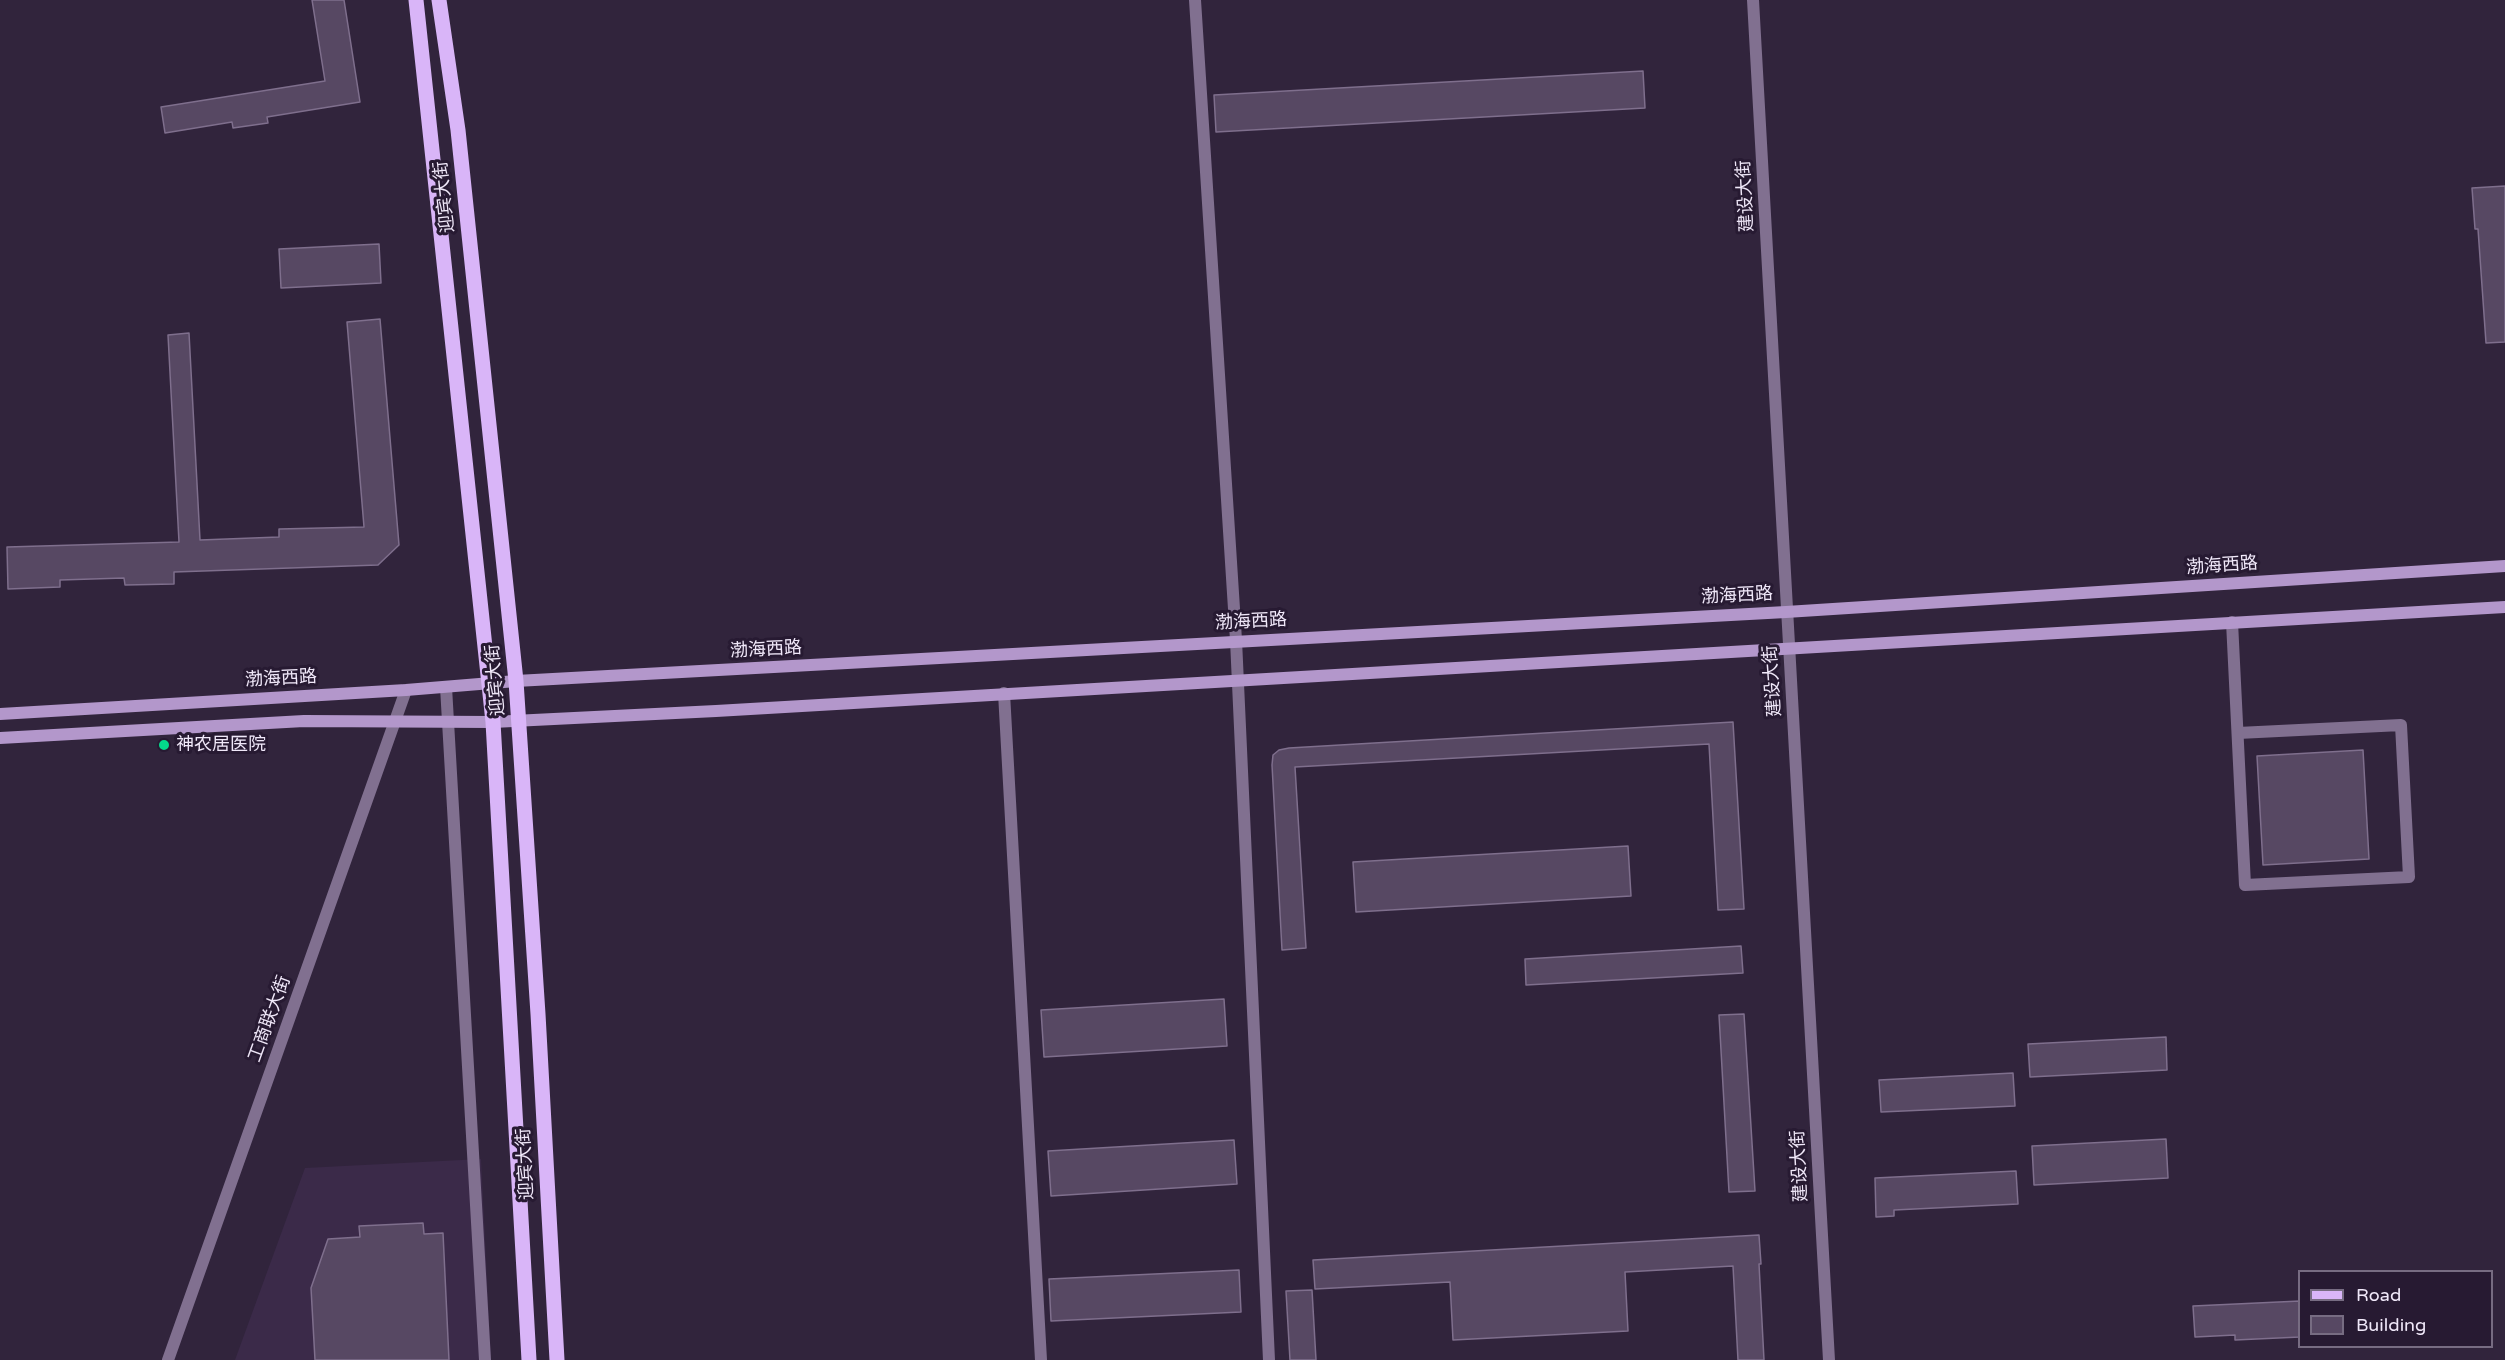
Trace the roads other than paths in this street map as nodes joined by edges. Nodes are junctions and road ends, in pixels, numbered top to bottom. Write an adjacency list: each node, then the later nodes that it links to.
1 (416, 0): 13 (main road, 迎宾大街)
2 (439, 0): 11 (main road, 迎宾大街)
3 (1195, 0): 9 (street)
4 (1753, 0): 7 (street, 建设大街)
5 (2505, 566): 7 (main road, 渤海西路)
6 (2505, 606): 8 (main road)
7 (1786, 612): 9 (main road, 渤海西路); 10 (street, 建设大街)
8 (2232, 622): 10 (main road); 22 (street)
9 (1236, 640): 11 (main road, 渤海西路); 12 (street)
10 (1790, 648): 12 (main road); 30 (street, 建设大街)
11 (516, 681): 13 (main road, 渤海西路); 19 (main road, 迎宾大街)
12 (1238, 681): 16 (main road); 29 (street)
13 (488, 683): 14 (main road, 渤海西路); 21 (main road, 迎宾大街)
14 (446, 687): 15 (main road, 渤海西路); 20 (street)
15 (406, 690): 17 (main road, 渤海西路); 18 (street, 工商联大街)
16 (1004, 693): 19 (main road); 28 (street)
17 (0, 714)
18 (395, 721): 20 (main road); 23 (main road); 24 (street, 工商联大街)
19 (519, 721): 21 (main road); 27 (main road, 迎宾大街)
20 (448, 722): 21 (main road); 25 (street)
21 (492, 722): 26 (main road, 迎宾大街)
22 (2238, 733): 22 (street)
23 (0, 738)
24 (168, 1360)
25 (485, 1360)
26 (529, 1360)
27 (556, 1360)
28 (1041, 1360)
29 (1269, 1360)
30 (1829, 1360)

